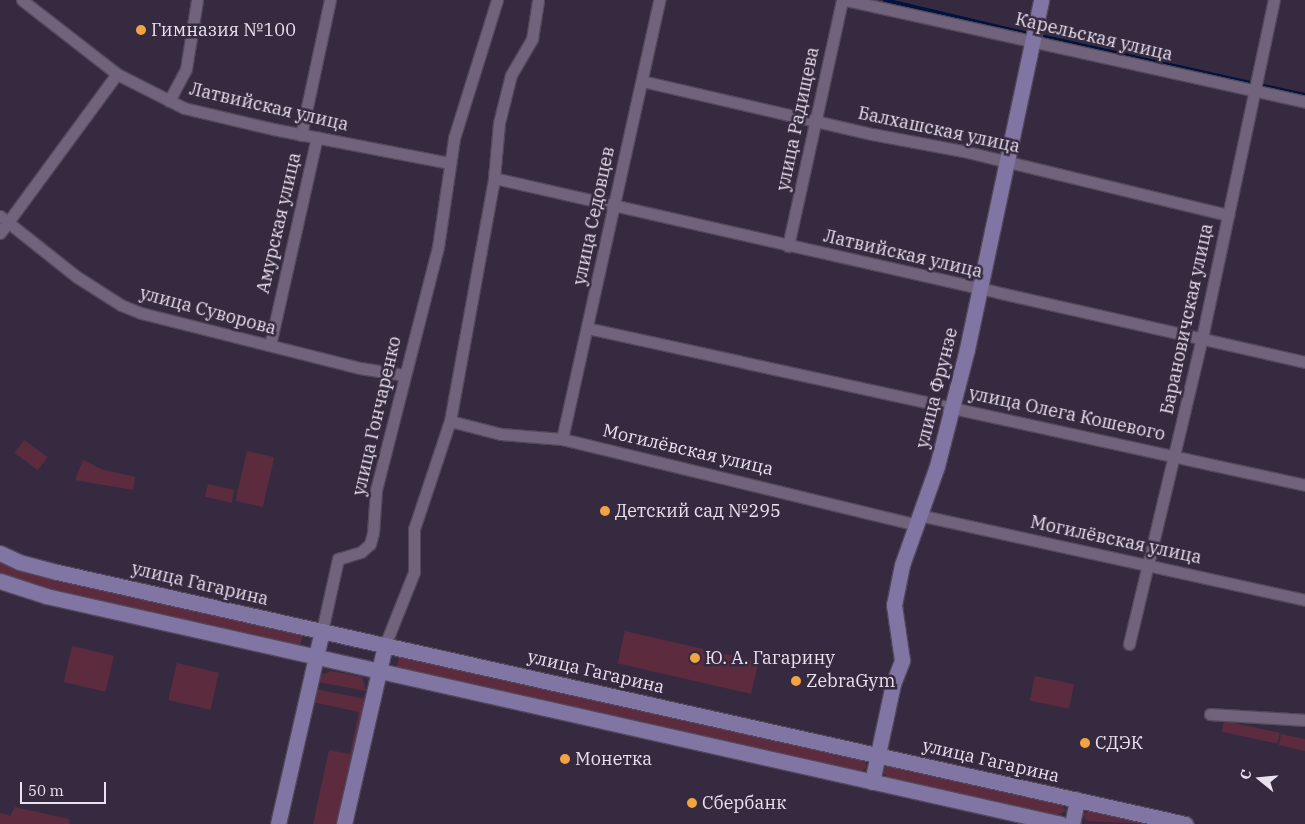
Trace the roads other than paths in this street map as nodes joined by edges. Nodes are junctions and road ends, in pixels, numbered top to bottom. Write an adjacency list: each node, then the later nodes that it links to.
1 (22, 0): 12 (street, Латвийская улица)
2 (197, 0): 15 (street)
3 (330, 0): 18 (street)
4 (497, 0): 21 (street, улица Гончаренко)
5 (538, 0): 22 (street)
6 (659, 0): 13 (street, улица Седовцев)
7 (842, 0): 17 (street, улица Радищева)
8 (846, 0): 11 (street, Карельская улица)
9 (1041, 0): 11 (main road, улица Фрунзе)
10 (1274, 0): 14 (street, Барановичская улица)
11 (1032, 40): 14 (street, Карельская улица); 20 (main road, улица Фрунзе)
12 (117, 74): 15 (street, Латвийская улица); 25 (street)
13 (642, 81): 17 (street, Балхашская улица); 23 (street, улица Седовцев)
14 (1253, 90): 16 (street, Карельская улица); 24 (street, Барановичская улица)
15 (170, 102): 18 (street, Латвийская улица)
16 (1305, 102)
17 (815, 121): 20 (street, Балхашская улица); 27 (street, улица Радищева)
18 (301, 135): 19 (street, Латвийская улица)
19 (317, 137): 21 (street, Латвийская улица); 31 (street, Амурская улица)
20 (1004, 162): 24 (street, Балхашская улица); 28 (main road, улица Фрунзе)
21 (449, 163): 33 (street, улица Гончаренко)
22 (494, 178): 23 (street, Латвийская улица); 35 (street)
23 (614, 207): 27 (street, Латвийская улица); 29 (street, улица Седовцев)
24 (1228, 214): 30 (street, Барановичская улица)
25 (4, 219): 26 (street); 31 (street, улица Суворова)
26 (0, 234)
27 (788, 246): 28 (street, Латвийская улица)
28 (980, 289): 30 (street, Латвийская улица); 34 (main road, улица Фрунзе)
29 (588, 328): 34 (street, улица Олега Кошевого); 36 (street, улица Седовцев)
30 (1202, 338): 32 (street, Латвийская улица); 37 (street, Барановичская улица)
31 (270, 346): 33 (street, улица Суворова)
32 (1305, 362)
33 (404, 375): 44 (street, улица Гончаренко)
34 (952, 408): 37 (street, улица Олега Кошевого); 39 (main road, улица Фрунзе)
35 (450, 421): 36 (street, Могилёвская улица); 45 (street)
36 (562, 439): 39 (street, Могилёвская улица)
37 (1175, 455): 38 (street, улица Олега Кошевого); 41 (street, Барановичская улица)
38 (1305, 485)
39 (918, 520): 41 (street, Могилёвская улица); 51 (main road, улица Фрунзе)
40 (0, 553): 44 (main road, улица Гагарина)
41 (1149, 565): 43 (street, Могилёвская улица); 46 (street, Барановичская улица)
42 (0, 581): 47 (main road)
43 (1305, 600)
44 (322, 631): 45 (main road, улица Гагарина); 47 (main road, улица Гончаренко)
45 (385, 644): 48 (main road); 51 (main road, улица Гагарина)
46 (1129, 644)
47 (316, 657): 48 (main road); 54 (main road, улица Гончаренко)
48 (378, 671): 52 (main road); 55 (main road)
49 (1210, 714): 50 (street)
50 (1305, 720)
51 (878, 755): 52 (main road, улица Фрунзе); 53 (main road, улица Гагарина)
52 (872, 782): 56 (main road)
53 (1078, 800): 57 (main road); 58 (main road, улица Гагарина)
54 (278, 824)
55 (344, 824)
56 (1061, 824)
57 (1072, 824)
58 (1185, 824)

